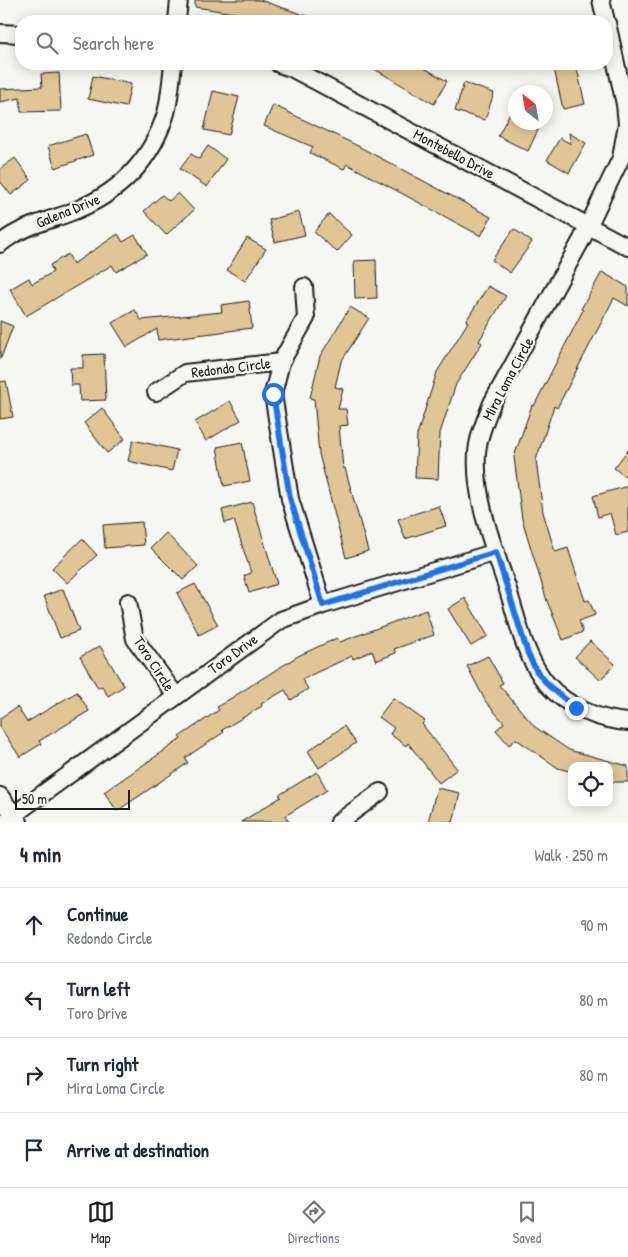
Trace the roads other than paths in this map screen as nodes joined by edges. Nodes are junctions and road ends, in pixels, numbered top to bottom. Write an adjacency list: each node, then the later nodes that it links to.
1 (179, 0): 3 (street)
2 (601, 0): 4 (street, Mira Loma Circle)
3 (178, 15)
4 (605, 15)
5 (0, 33): 6 (street)
6 (15, 34)
7 (613, 46): 10 (street, Mira Loma Circle)
8 (172, 70): 11 (street, Galena Drive)
9 (295, 70): 10 (street, Montebello Drive)
10 (589, 226): 12 (street, Montebello Drive); 16 (street, Mira Loma Circle)
11 (0, 244)
12 (628, 247)
13 (304, 287): 14 (street, Redondo Circle)
14 (281, 362): 15 (street, Redondo Circle); 18 (street, Redondo Circle)
15 (156, 392)
16 (496, 552): 18 (street, Toro Drive); 20 (street, Mira Loma Circle)
17 (128, 602): 19 (street, Toro Circle)
18 (323, 605): 19 (street, Toro Drive)
19 (176, 696): 23 (street, Toro Drive)
20 (628, 722)
21 (380, 792): 24 (street)
22 (0, 796): 23 (street)
23 (12, 820)
24 (340, 822)

